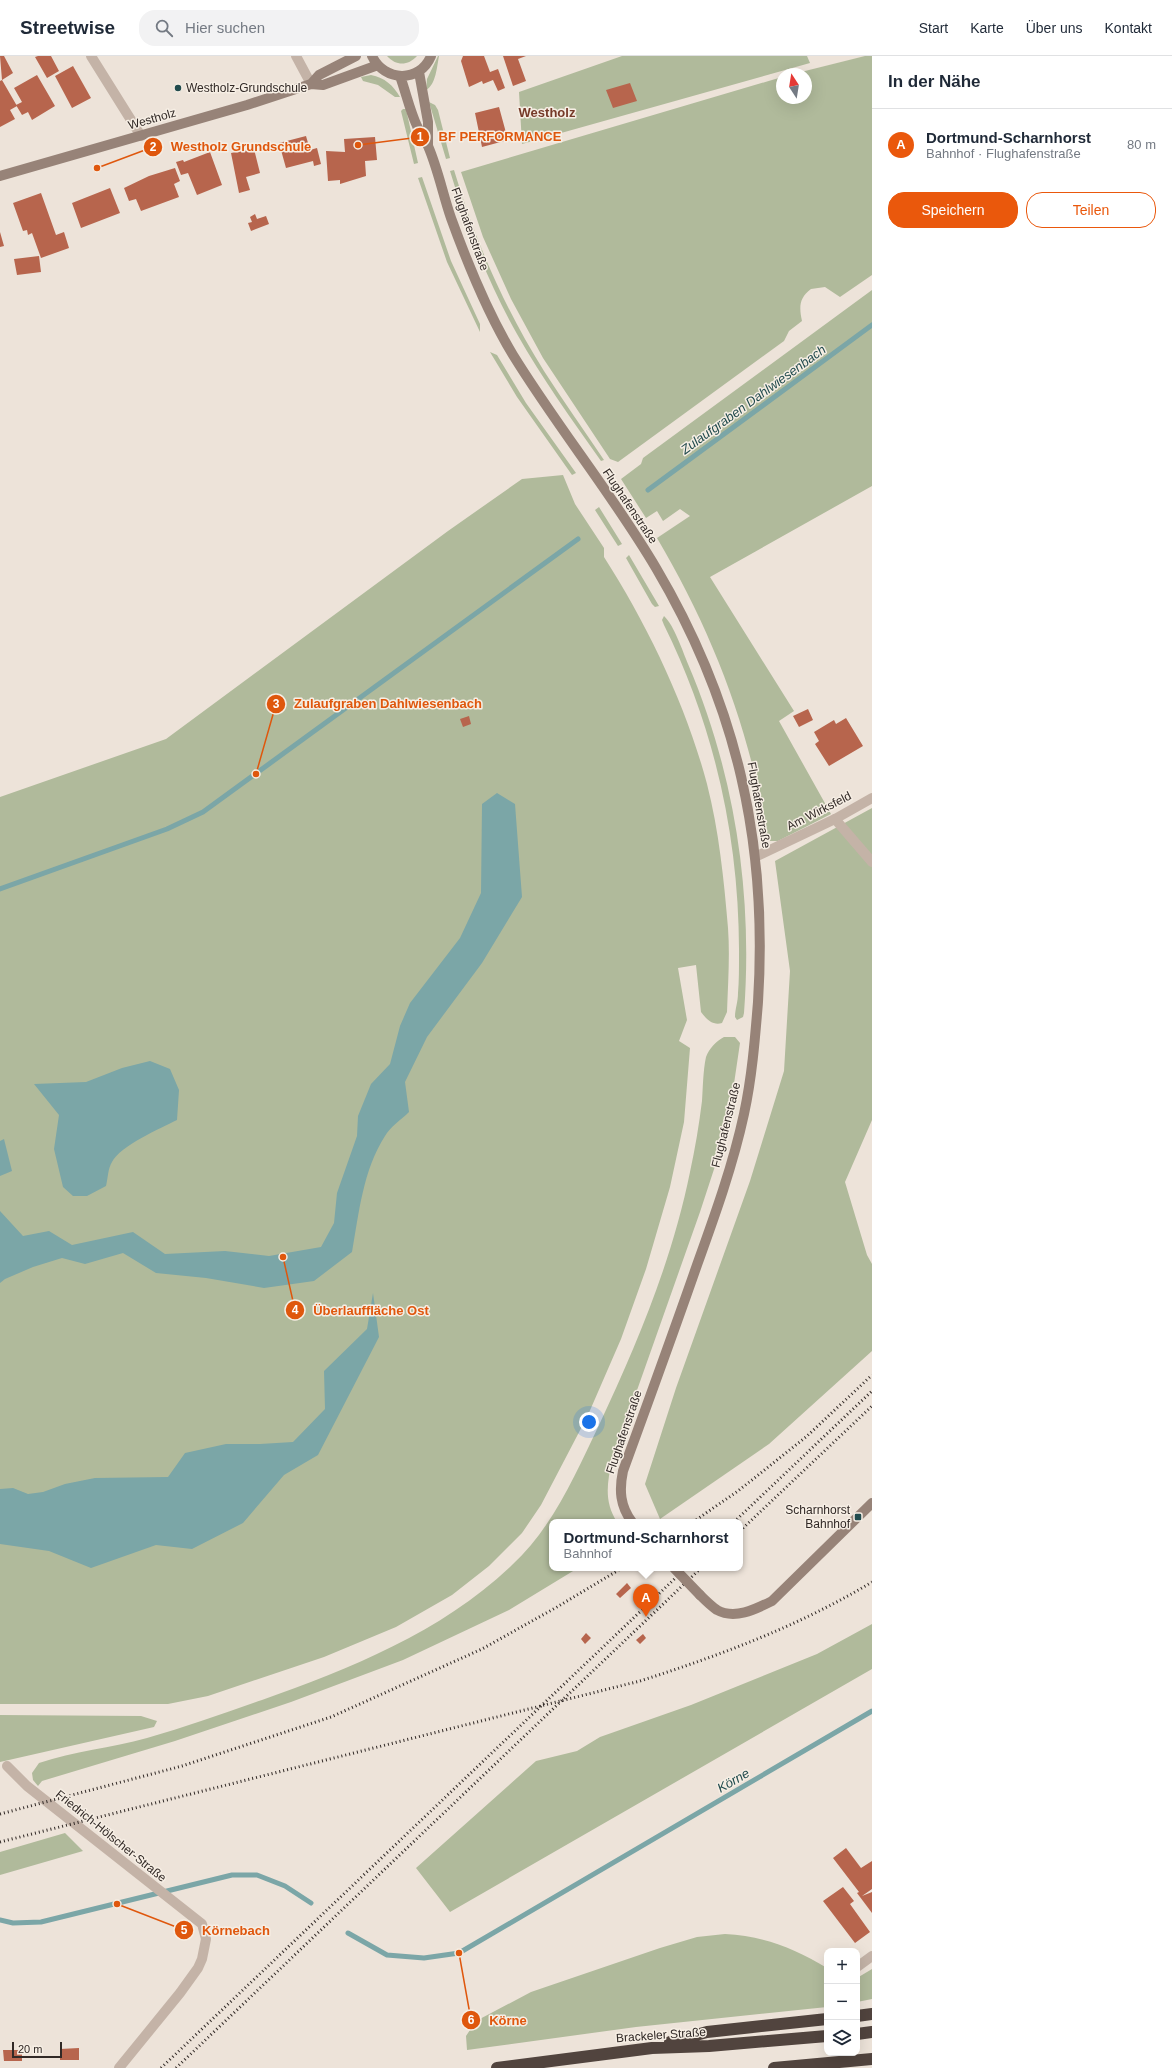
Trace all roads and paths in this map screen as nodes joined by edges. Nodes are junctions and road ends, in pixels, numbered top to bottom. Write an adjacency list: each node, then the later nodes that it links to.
1 (91, 56): 10 (street)
2 (296, 56): 9 (street)
3 (356, 56): 9 (main road, Westholz)
4 (372, 56): 6 (main road)
5 (431, 56): 7 (main road)
6 (378, 65): 8 (main road); 9 (main road, Westholz)
7 (419, 72): 8 (main road); 11 (main road, Flughafenstraße)
8 (400, 76): 11 (main road, Flughafenstraße)
9 (311, 84): 10 (main road, Westholz)
10 (141, 136): 12 (main road, Westholz)
11 (428, 147): 15 (main road, Flughafenstraße)
12 (0, 176)
13 (872, 798): 14 (street, Am Wirksfeld)
14 (835, 819): 15 (street, Am Wirksfeld); 16 (street)
15 (755, 857): 18 (main road, Flughafenstraße)
16 (872, 862)
17 (872, 1503): 19 (main road, bridge)
18 (630, 1519)
19 (677, 1571)
20 (8, 1766): 31 (street, Friedrich-Hölscher-Straße)
21 (872, 1956): 22 (street)
22 (860, 1965)
23 (872, 2014): 24 (highway)
24 (860, 2016)
25 (824, 2019): 29 (highway)
26 (872, 2032): 27 (highway)
27 (860, 2034)
28 (824, 2036): 29 (highway, Brackeler Straße)
29 (652, 2048): 32 (highway, Brackeler Straße)
30 (872, 2059): 33 (highway)
31 (119, 2068)
32 (497, 2068)
33 (774, 2068)

